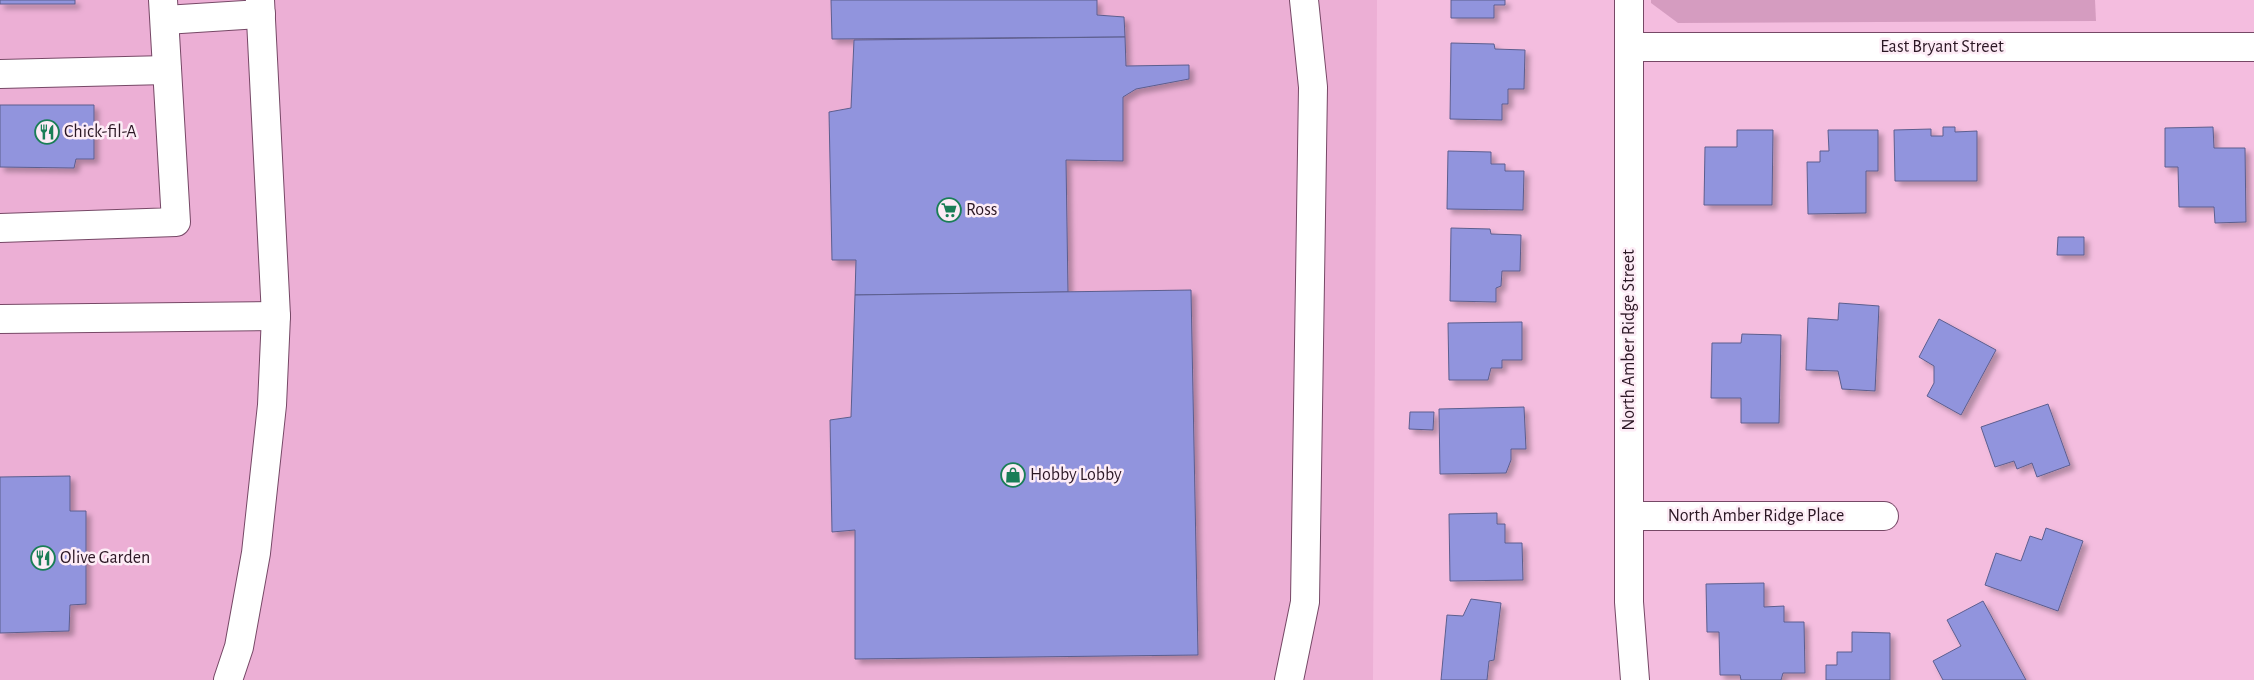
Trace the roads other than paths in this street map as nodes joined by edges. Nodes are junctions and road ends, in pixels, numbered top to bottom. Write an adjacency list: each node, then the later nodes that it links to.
1 (1304, 0): 15 (street)
2 (1629, 0): 5 (street, North Amber Ridge Street)
3 (260, 7): 4 (street); 10 (street)
4 (164, 10): 7 (street)
5 (1629, 47): 6 (street, East Bryant Street); 12 (street, North Amber Ridge Street)
6 (2254, 47)
7 (167, 70): 8 (street); 9 (street)
8 (0, 74)
9 (0, 228)
10 (276, 316): 11 (street); 14 (street)
11 (0, 319)
12 (1629, 516): 13 (street, North Amber Ridge Place); 16 (street, North Amber Ridge Street)
13 (1884, 516)
14 (228, 680)
15 (1289, 680)
16 (1635, 680)

